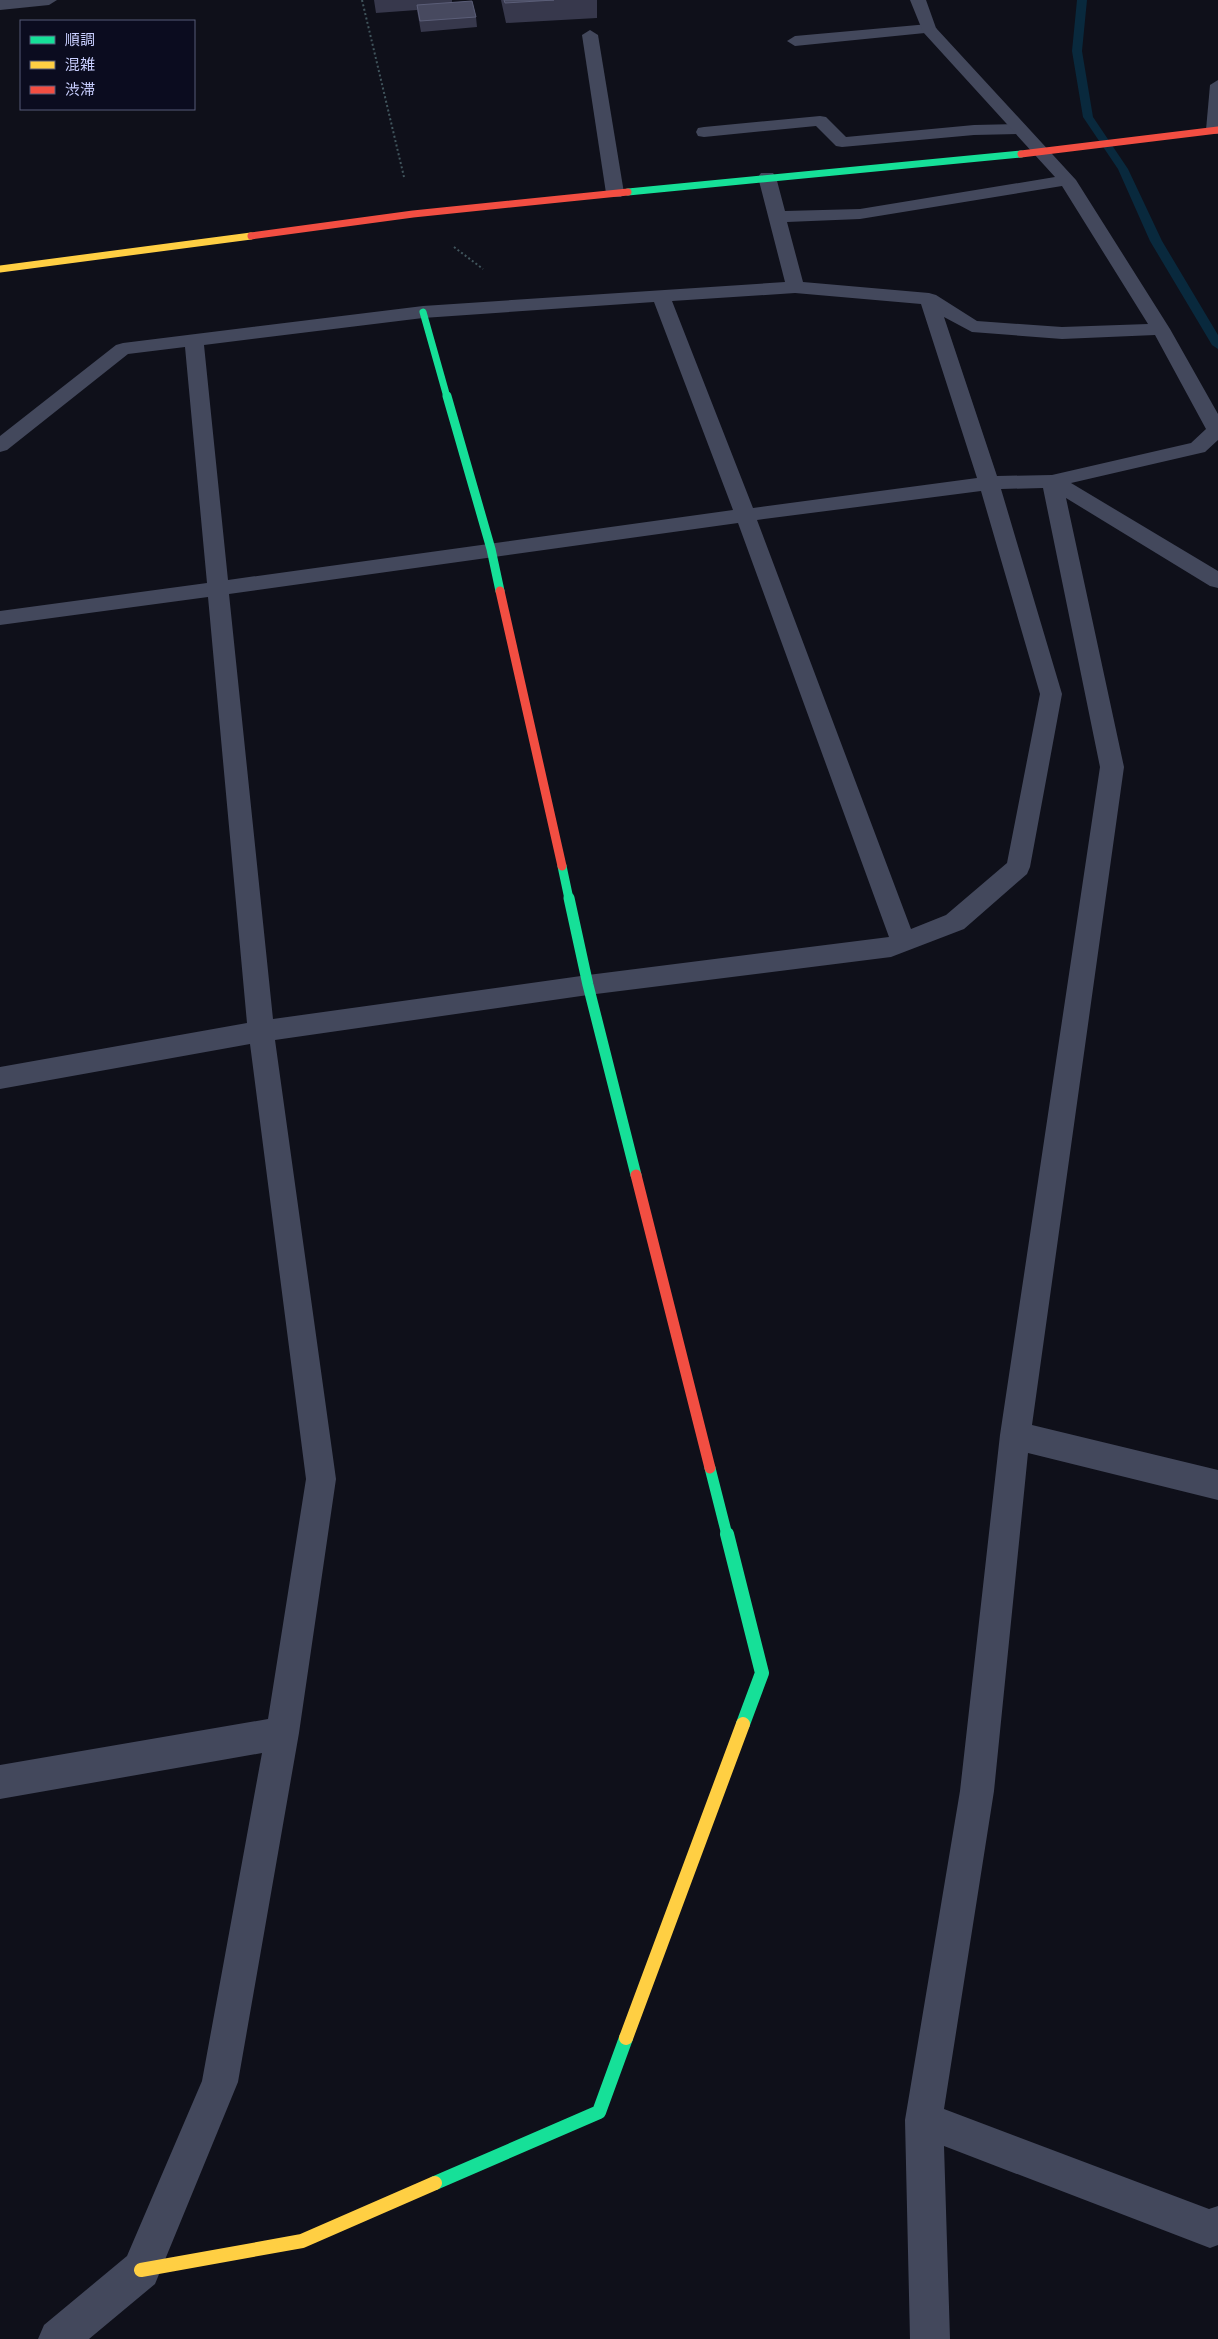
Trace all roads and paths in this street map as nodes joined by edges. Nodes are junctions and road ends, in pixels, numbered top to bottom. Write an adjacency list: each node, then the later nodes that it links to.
1 (49, 0): 4 (street)
2 (362, 0): 16 (path)
3 (918, 0): 5 (street)
4 (0, 5)
5 (930, 29): 7 (street); 9 (street)
6 (590, 35): 15 (street)
7 (796, 41)
8 (1218, 85): 10 (street)
9 (1019, 129): 11 (street); 12 (street)
10 (1216, 130): 12 (street)
11 (704, 132)
12 (1043, 152): 13 (street); 14 (street)
13 (767, 177): 15 (street); 17 (street)
14 (1067, 180): 17 (street); 24 (street)
15 (615, 193): 16 (street)
16 (413, 214): 18 (street); 22 (path)
17 (778, 217): 19 (street)
18 (0, 268)
19 (795, 287): 20 (street); 21 (street)
20 (661, 296): 22 (street); 29 (street)
21 (929, 299): 24 (street); 28 (street)
22 (528, 306): 23 (street)
23 (423, 312): 25 (street); 30 (street)
24 (1161, 329): 27 (street)
25 (194, 340): 26 (street); 32 (street)
26 (0, 446)
27 (1052, 481): 28 (street); 31 (street); 38 (street)
28 (989, 483): 29 (street); 34 (street)
29 (745, 515): 30 (street); 34 (street)
30 (491, 549): 32 (street); 35 (street)
31 (1218, 581)
32 (217, 589): 33 (street); 36 (street)
33 (0, 618)
34 (903, 942): 35 (street)
35 (588, 985): 36 (street); 44 (street)
36 (261, 1032): 37 (street); 40 (street)
37 (0, 1078)
38 (1015, 1435): 39 (street); 42 (street)
39 (1218, 1485)
40 (282, 1733): 41 (street); 44 (street)
41 (0, 1782)
42 (924, 2120): 43 (street); 46 (street)
43 (1218, 2225)
44 (141, 2270): 45 (street)
45 (58, 2339)
46 (930, 2339)

